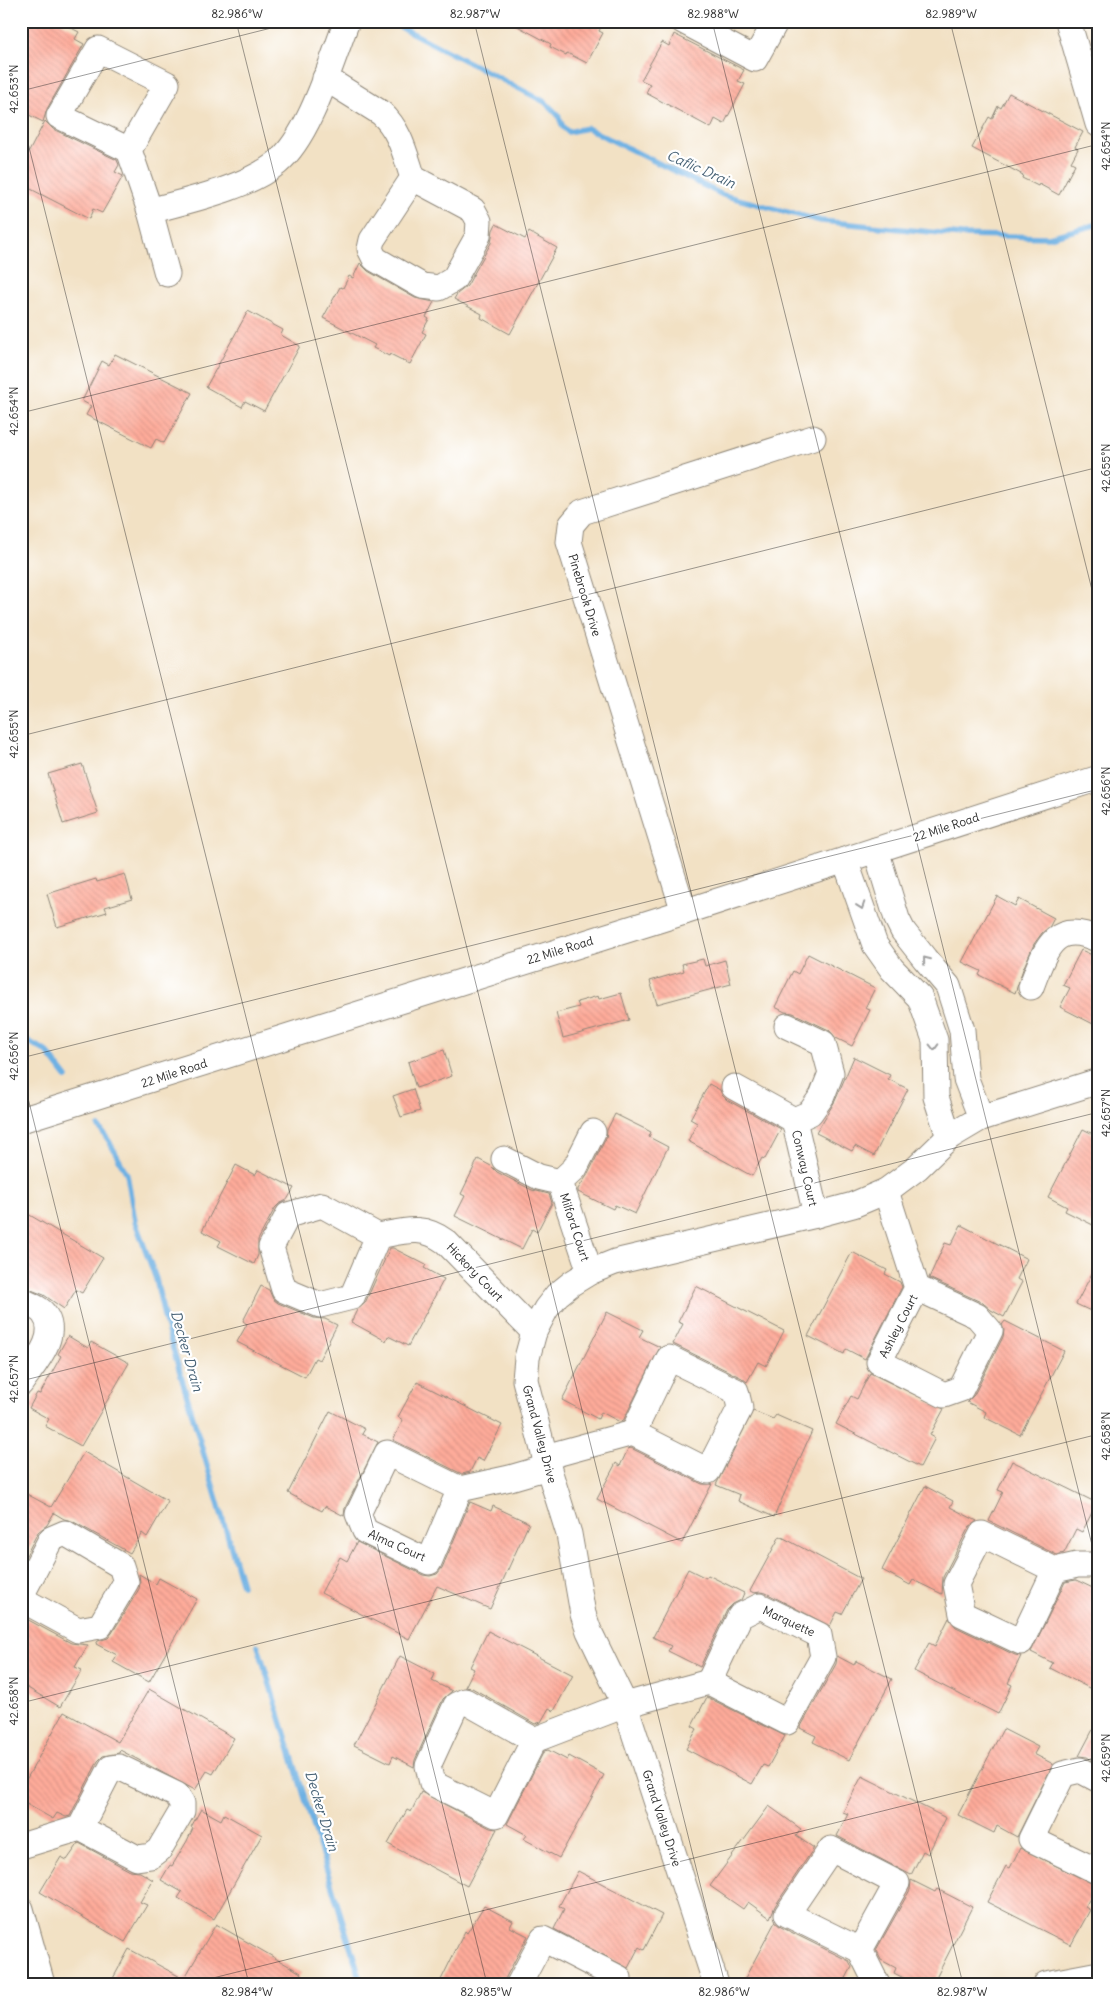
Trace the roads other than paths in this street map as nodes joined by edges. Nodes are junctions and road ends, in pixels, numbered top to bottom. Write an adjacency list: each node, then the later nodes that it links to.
1 (346, 21): 5 (street)
2 (683, 21): 3 (street)
3 (776, 21)
4 (1068, 21): 6 (street)
5 (325, 78): 8 (street); 9 (street)
6 (1098, 124)
7 (129, 150): 9 (street)
8 (413, 178): 8 (street)
9 (150, 211): 10 (street)
10 (167, 274)
11 (812, 438): 15 (street, Pinebrook Drive)
12 (1099, 778): 13 (street, 22 Mile Road)
13 (876, 850): 14 (street, 22 Mile Road); 17 (street, one-way to 13)
14 (846, 860): 15 (street, 22 Mile Road); 19 (street, one-way to 19)
15 (684, 912): 24 (street, 22 Mile Road)
16 (1099, 940): 18 (street)
17 (948, 986): 19 (street); 23 (street)
18 (1031, 987)
19 (920, 998): 27 (street, one-way to 27)
20 (787, 1026): 25 (street, Conway Court)
21 (1099, 1082): 23 (street, Grand Valley Drive)
22 (734, 1087): 25 (street, Conway Court)
23 (981, 1118): 27 (street, Grand Valley Drive)
24 (21, 1120)
25 (794, 1120): 31 (street, Conway Court)
26 (593, 1132): 29 (street, Milford Court)
27 (949, 1137): 30 (street, Grand Valley Drive)
28 (504, 1159): 29 (street, Milford Court)
29 (560, 1182): 33 (street, Milford Court)
30 (886, 1191): 31 (street, Grand Valley Drive); 34 (street, Ashley Court)
31 (816, 1215): 33 (street, Grand Valley Drive)
32 (378, 1236): 32 (street); 36 (street, Hickory Court)
33 (590, 1272): 36 (street, Grand Valley Drive)
34 (917, 1288): 34 (street, Ashley Court)
35 (21, 1300): 37 (street)
36 (534, 1332): 39 (street, Grand Valley Drive)
37 (21, 1383)
38 (633, 1433): 38 (street); 39 (street)
39 (547, 1462): 40 (street); 44 (street, Grand Valley Drive)
40 (460, 1489): 40 (street, Alma Court)
41 (1099, 1565): 42 (street)
42 (1055, 1570)
43 (709, 1682): 43 (street, Marquette); 44 (street)
44 (625, 1705): 45 (street); 56 (street, Grand Valley Drive)
45 (534, 1740): 45 (street)
46 (1099, 1780): 49 (street)
47 (80, 1828): 48 (street)
48 (21, 1846)
49 (1099, 1872)
50 (21, 1909): 53 (street)
51 (860, 1950): 57 (street)
52 (1099, 1974): 58 (street)
53 (42, 1984)
54 (519, 1984): 55 (street)
55 (616, 1984)
56 (716, 1984)
57 (877, 1984)
58 (1046, 1984)

